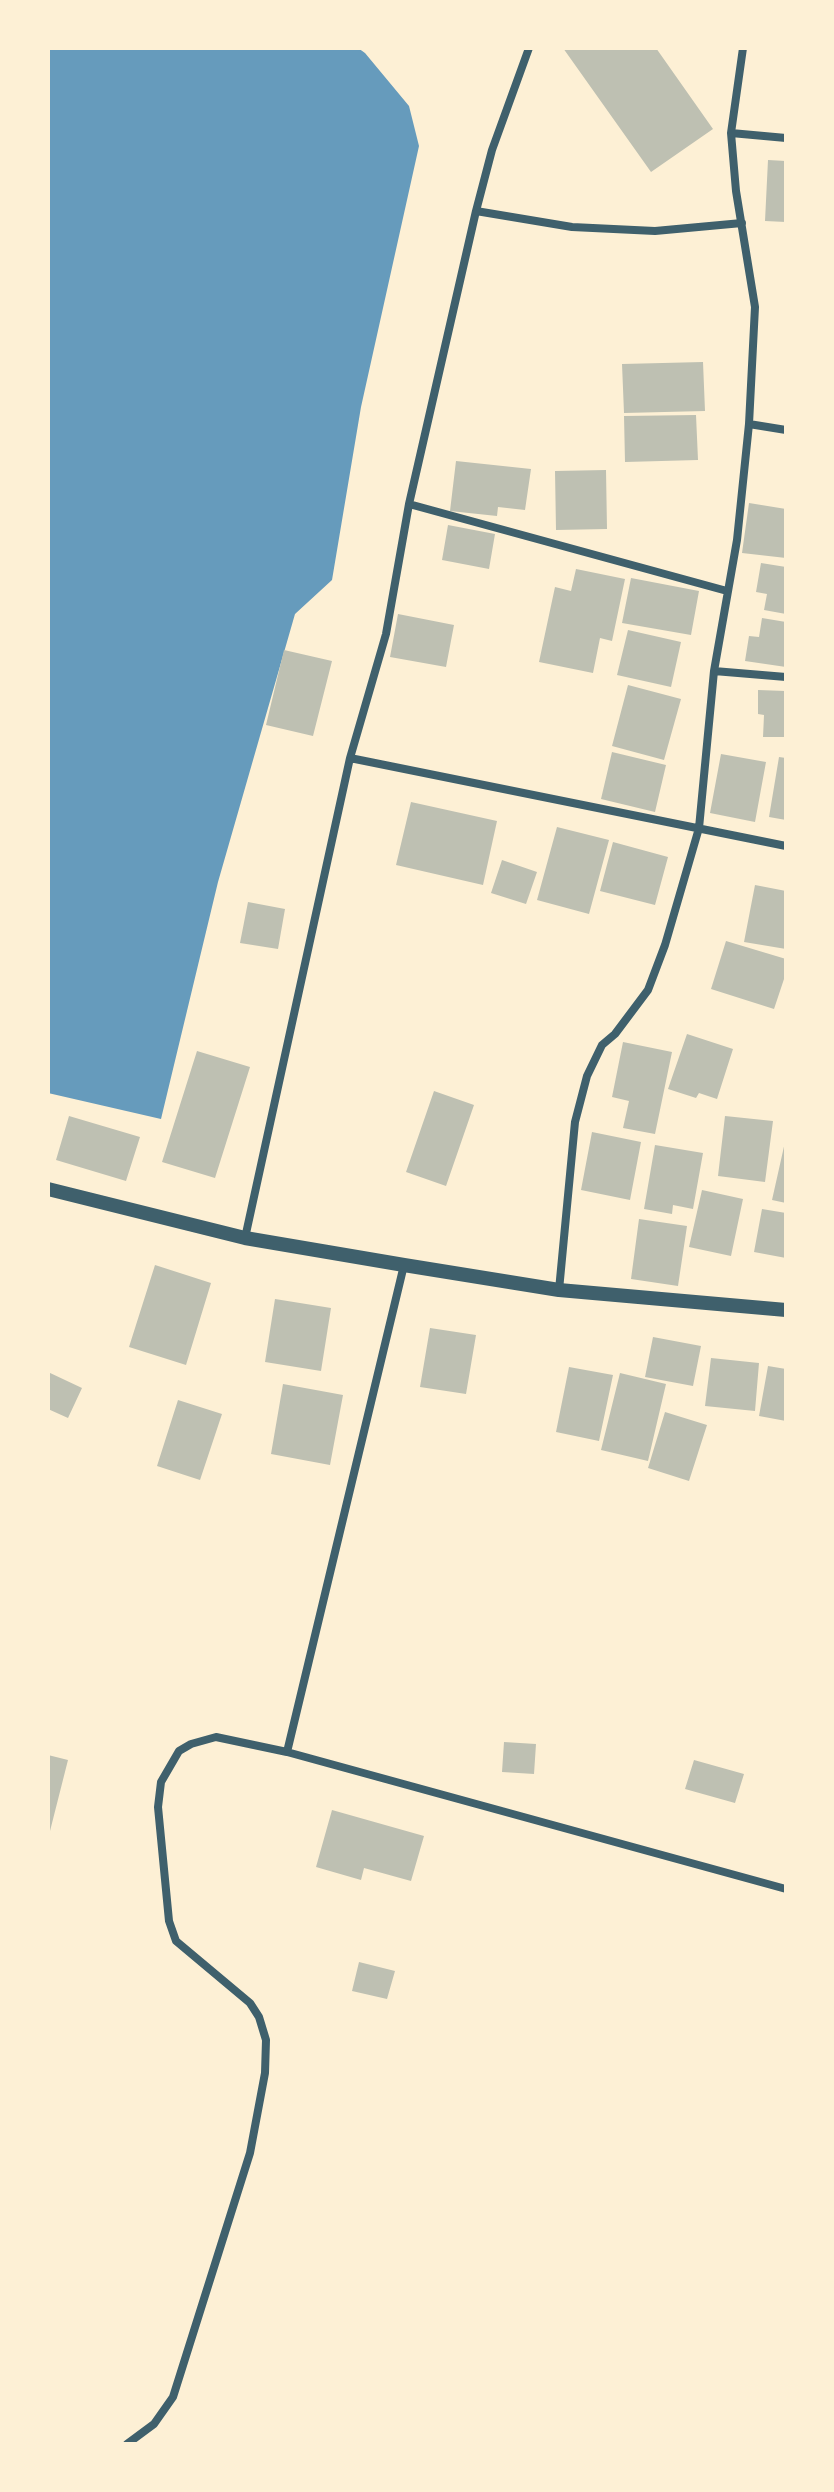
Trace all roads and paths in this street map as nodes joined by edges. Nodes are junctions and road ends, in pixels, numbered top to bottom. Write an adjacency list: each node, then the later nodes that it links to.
1 (529, 48): 5 (street)
2 (743, 48): 3 (street)
3 (731, 133): 4 (street); 6 (street)
4 (786, 138)
5 (476, 211): 6 (street); 9 (street)
6 (742, 223): 7 (street)
7 (749, 424): 8 (street); 10 (street)
8 (786, 430)
9 (409, 504): 10 (street); 13 (street)
10 (727, 591): 11 (street)
11 (714, 671): 12 (street); 14 (street)
12 (786, 677)
13 (350, 758): 14 (street); 17 (street)
14 (699, 828): 15 (street); 19 (street)
15 (786, 846)
16 (48, 1189): 17 (street)
17 (245, 1238): 18 (street)
18 (404, 1265): 19 (street); 21 (street)
19 (559, 1290): 20 (street)
20 (786, 1310)
21 (287, 1752): 22 (street); 23 (street)
22 (786, 1889)
23 (127, 2444)

